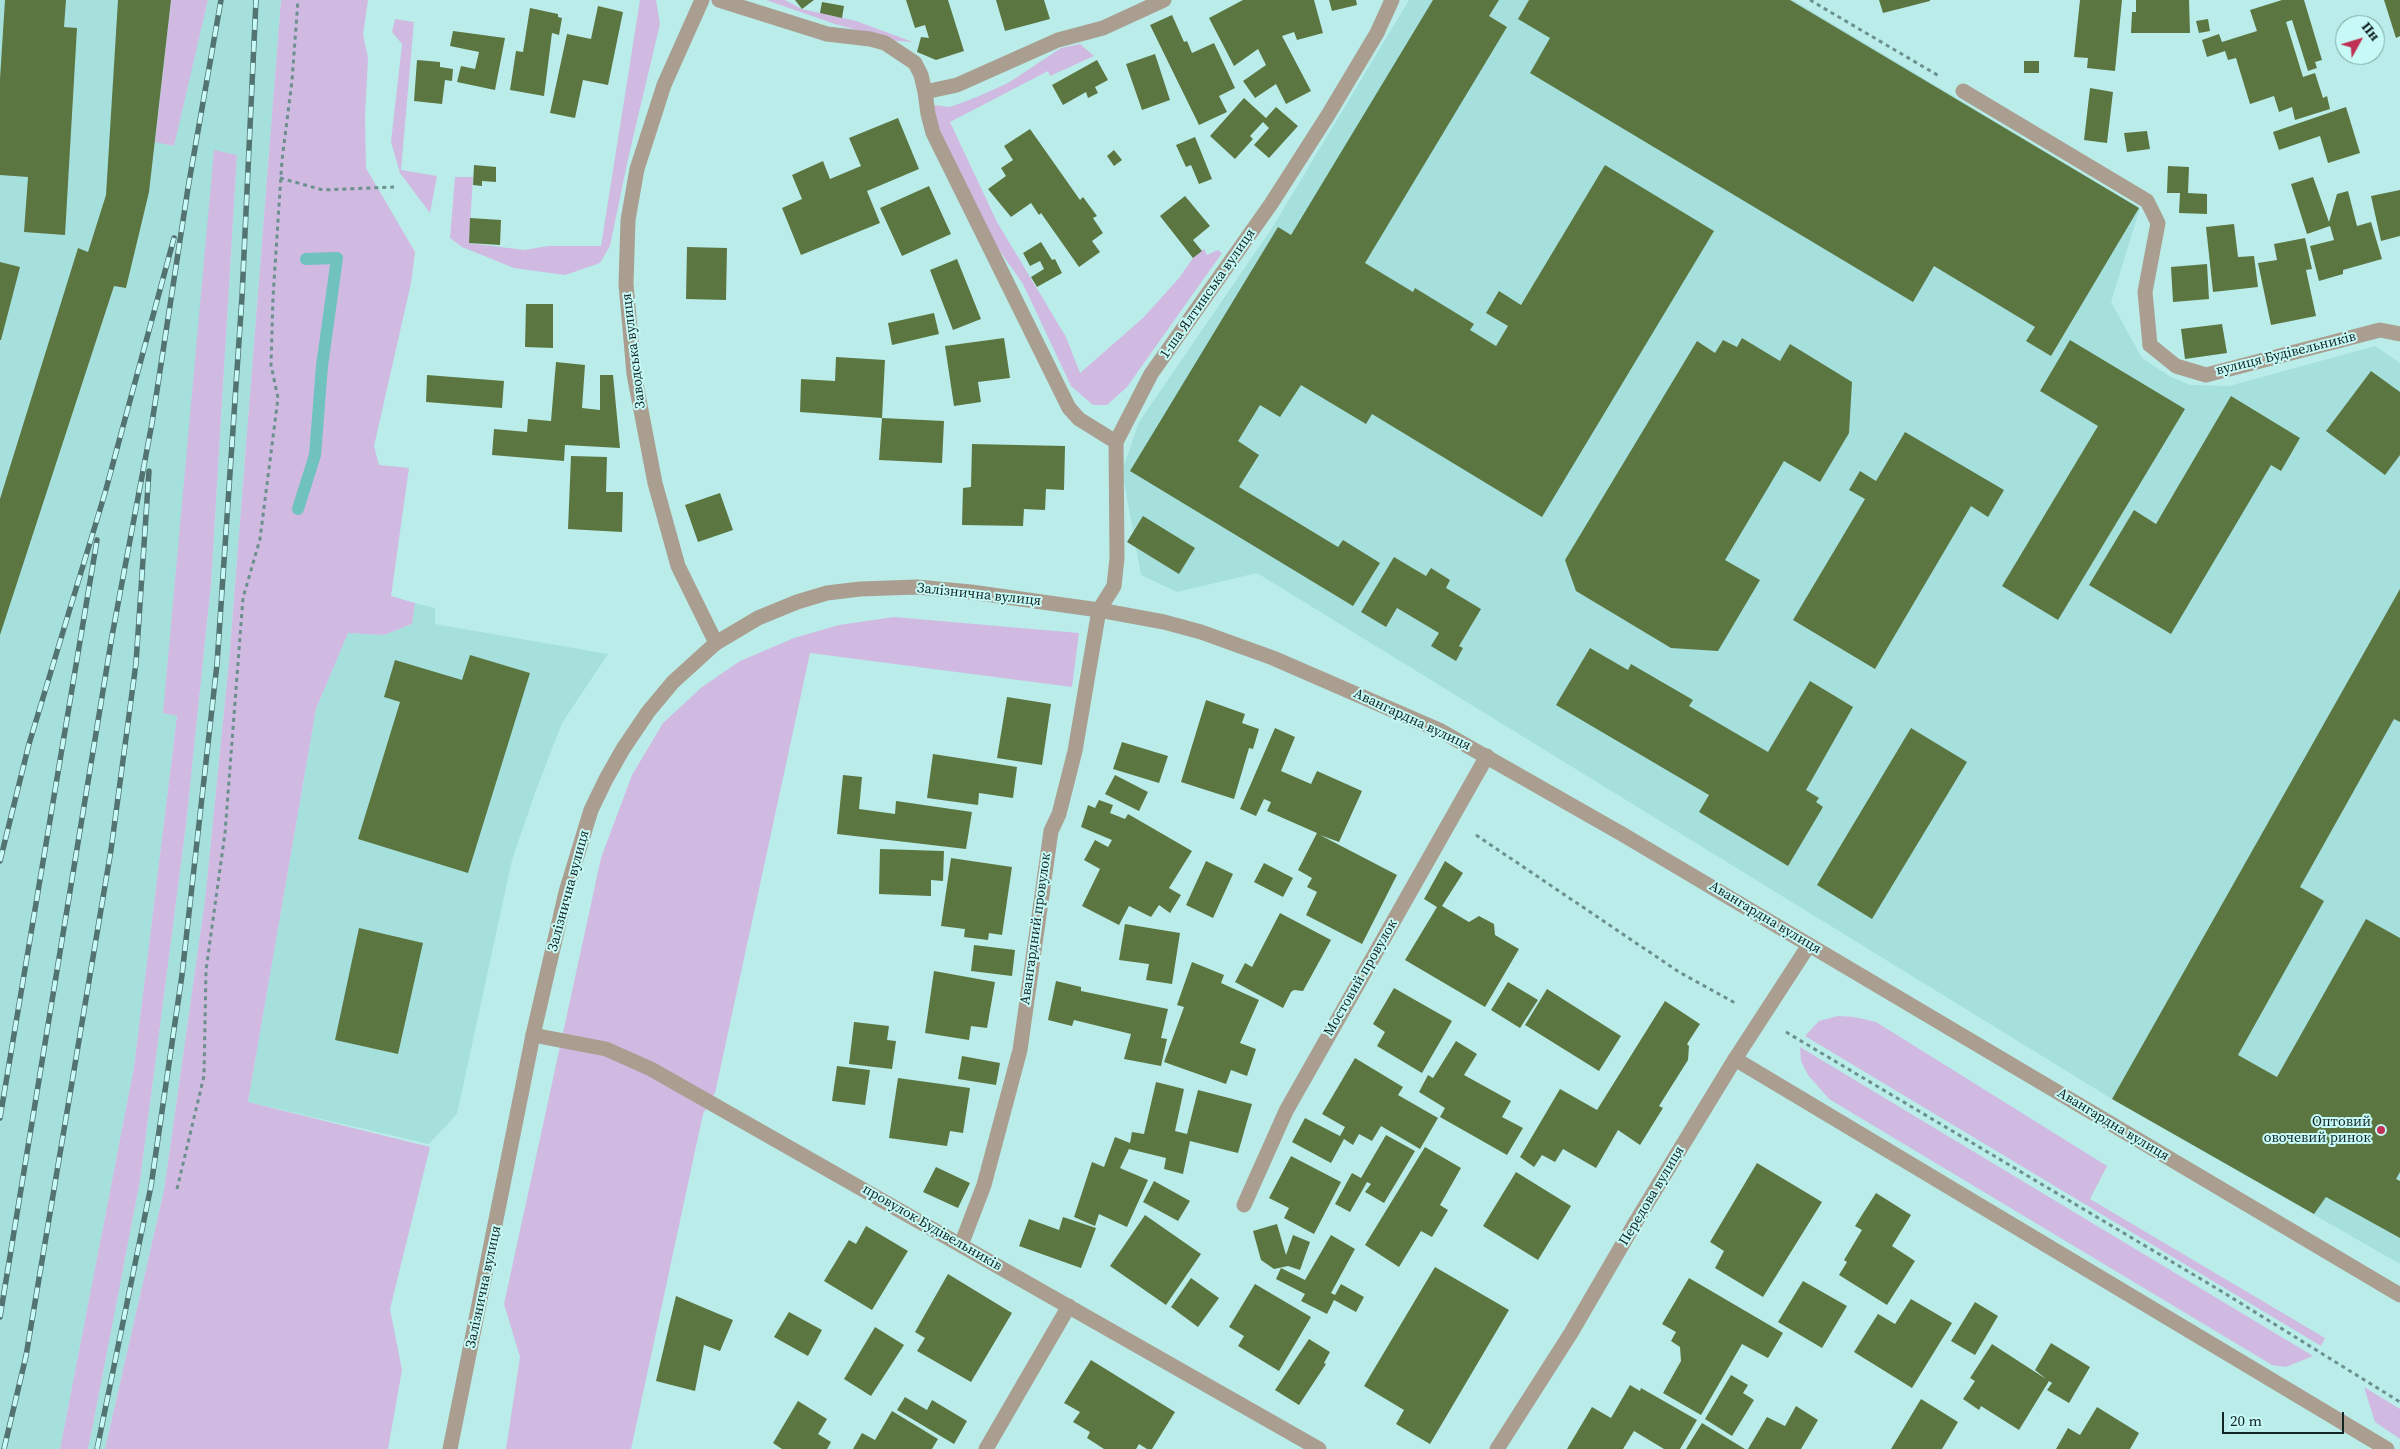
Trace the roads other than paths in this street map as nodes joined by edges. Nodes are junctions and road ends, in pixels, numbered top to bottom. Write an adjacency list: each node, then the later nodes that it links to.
1 (702, 0): 10 (street, Заводська вулиця)
2 (719, 0): 6 (street)
3 (1164, 0): 6 (street)
4 (1392, 0): 8 (street, 1-ша Ялтинська вулиця)
5 (1963, 91): 7 (street, вулиця Будівельників)
6 (925, 92): 8 (street)
7 (2400, 334)
8 (1116, 442): 9 (street, 1-ша Ялтинська вулиця)
9 (1099, 610): 10 (street, Залізнична вулиця); 11 (street, Авангардна вулиця); 16 (street, Авангардний провулок)
10 (716, 642): 13 (street, Залізнична вулиця)
11 (1487, 756): 12 (street, Авангардна вулиця); 15 (street, Мостовий провулок)
12 (1809, 945): 14 (street, Передова вулиця); 17 (street, Авангардна вулиця)
13 (533, 1035): 16 (street, провулок Будівельників); 19 (street, Залізнична вулиця)
14 (1735, 1059): 22 (street, Передова вулиця); 23 (street)
15 (1244, 1205)
16 (961, 1245): 18 (street, провулок Будівельників)
17 (2400, 1295)
18 (1069, 1306): 20 (street); 21 (street, провулок Будівельників)
19 (450, 1449)
20 (986, 1449)
21 (1319, 1449)
22 (1497, 1449)
23 (2387, 1449)

